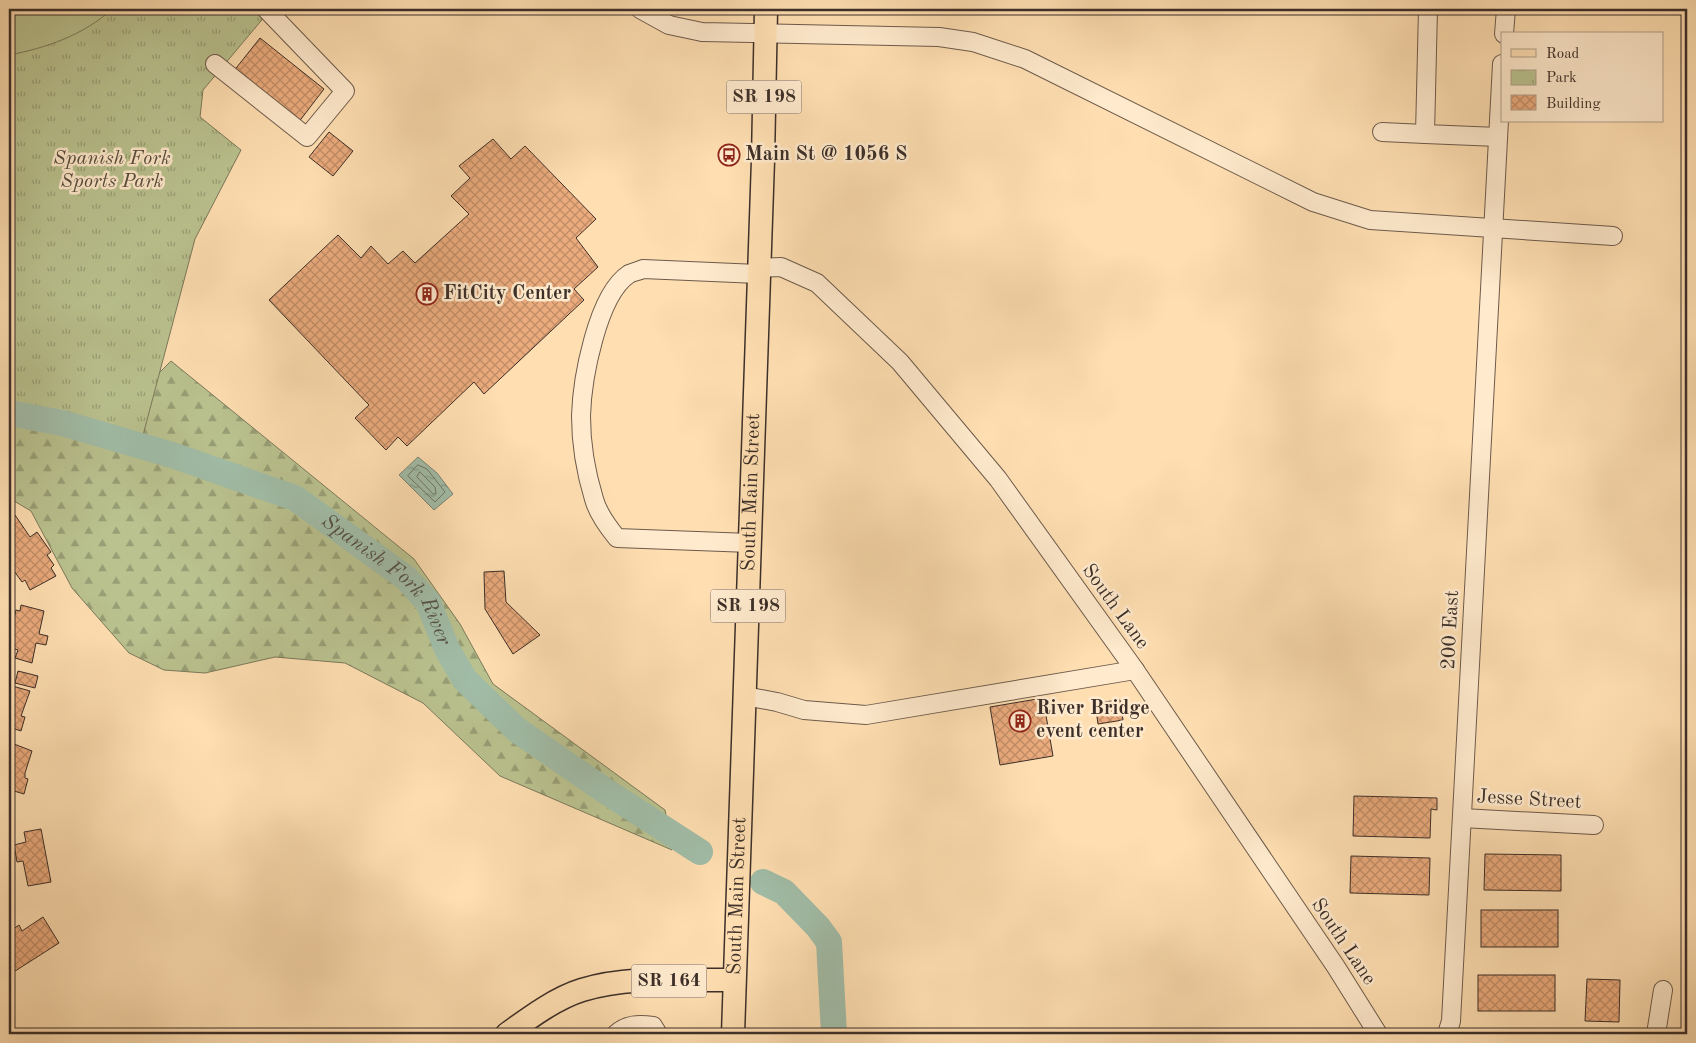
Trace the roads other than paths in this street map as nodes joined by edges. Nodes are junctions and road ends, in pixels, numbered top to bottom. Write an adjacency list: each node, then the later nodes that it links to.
1 (266, 9): 8 (street)
2 (640, 9): 7 (street)
3 (766, 9): 7 (main road, South Main Street / SR 198)
4 (1428, 9): 11 (street)
5 (1506, 9): 6 (street)
6 (1504, 32)
7 (765, 34): 13 (street); 15 (main road, South Main Street / SR 198)
8 (215, 64)
9 (1501, 82): 12 (street, 200 East)
10 (1382, 132): 11 (street)
11 (1425, 134): 12 (street)
12 (1498, 137): 13 (street, 200 East)
13 (1494, 228): 14 (street); 19 (street, 200 East)
14 (1613, 236)
15 (758, 271): 16 (main road, South Main Street / SR 198); 16 (street, South Lane); 17 (street, South Lane)
16 (750, 543): 18 (main road, South Main Street / SR 198)
17 (1135, 670): 18 (street); 27 (street, South Lane)
18 (745, 696): 21 (main road, South Main Street / SR 198)
19 (1462, 818): 20 (street, Jesse Street); 28 (street, 200 East)
20 (1594, 825)
21 (734, 980): 23 (main road, SR 164); 26 (main road, South Main Street / SR 198)
22 (1663, 990): 29 (street)
23 (507, 1034)
24 (616, 1034): 25 (street)
25 (658, 1034)
26 (733, 1034)
27 (1378, 1034)
28 (1447, 1034)
29 (1656, 1034)

